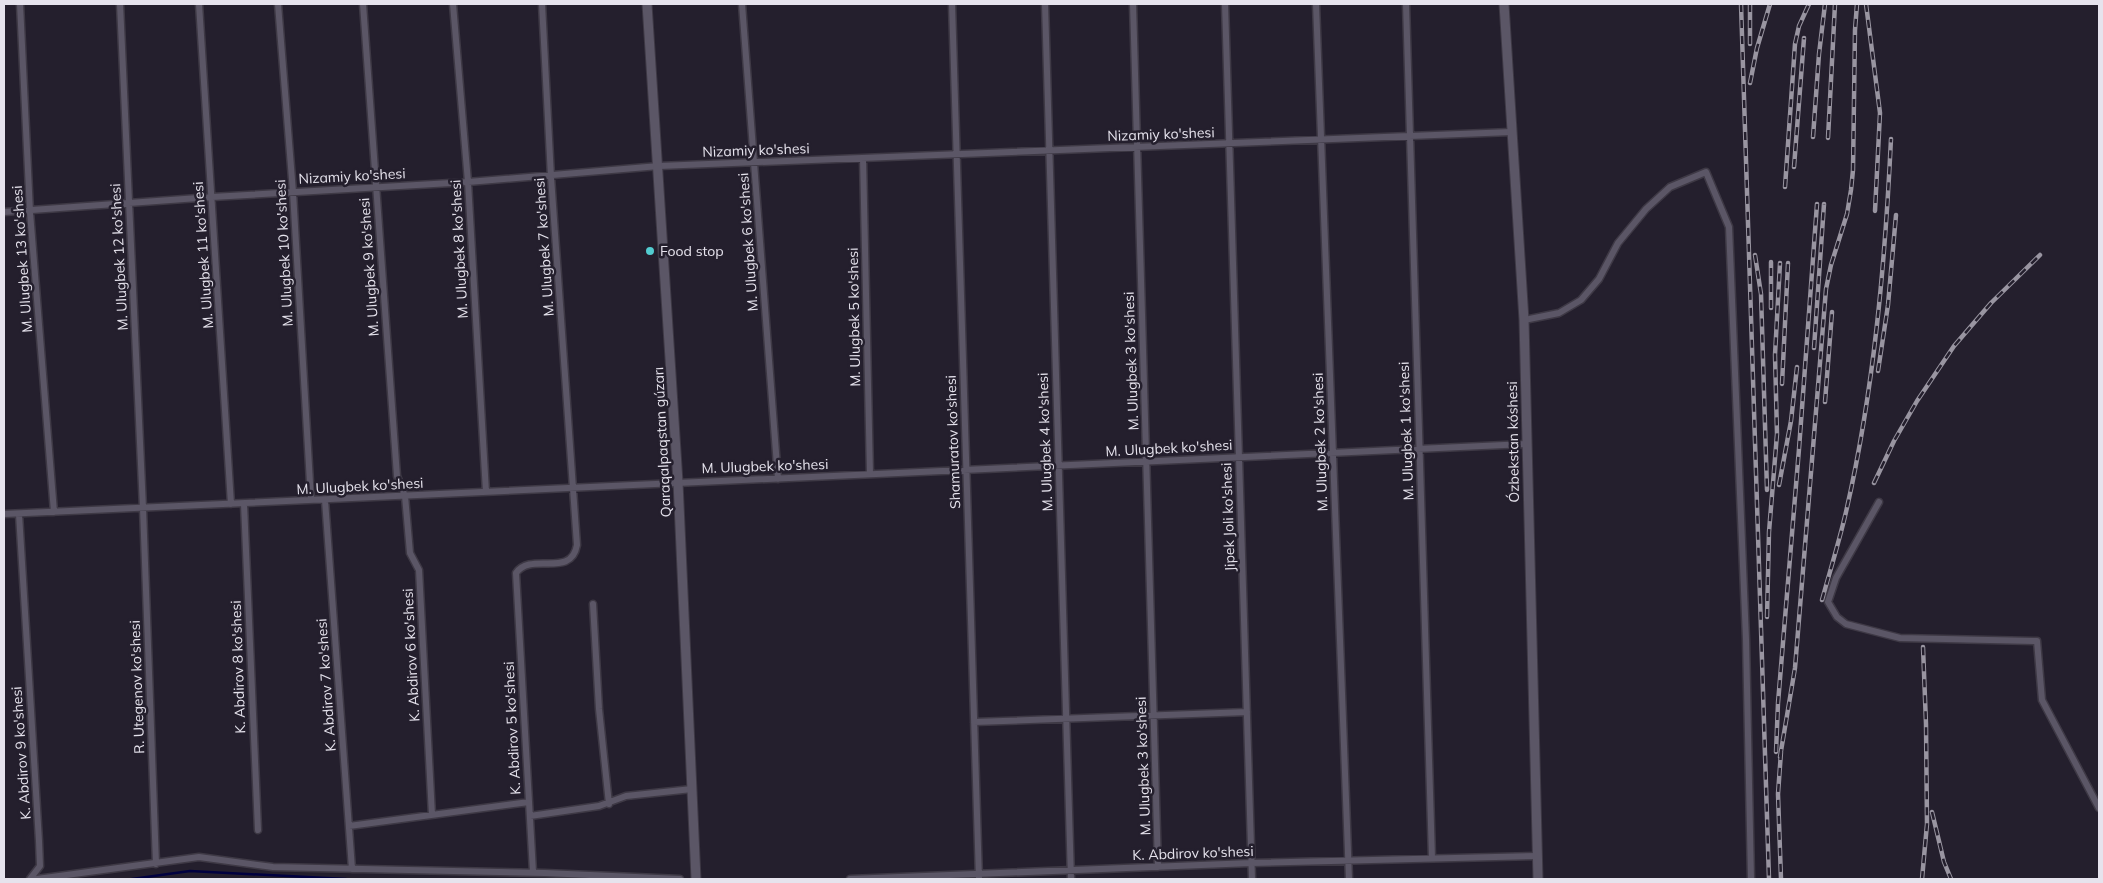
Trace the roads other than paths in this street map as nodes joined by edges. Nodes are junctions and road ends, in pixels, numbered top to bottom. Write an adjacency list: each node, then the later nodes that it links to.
1 (20, 4): 34 (street, M. Ulugbek 13 ko'shesi)
2 (120, 4): 32 (street, M. Ulugbek 12 ko'shesi)
3 (198, 4): 31 (street, M. Ulugbek 11 ko'shesi)
4 (278, 4): 30 (street, M. Ulugbek 10 ko'shesi)
5 (363, 4): 29 (street, M. Ulugbek 9 ko'shesi)
6 (453, 4): 28 (street, M. Ulugbek 8 ko'shesi)
7 (542, 4): 27 (street, M. Ulugbek 7 ko'shesi)
8 (647, 4): 26 (street, Qaraqalpaqstan gúzarı)
9 (742, 4): 25 (street, M. Ulugbek 6 ko'shesi)
10 (952, 4): 23 (street, Shamuratov ko'shesi)
11 (1045, 4): 22 (street, M. Ulugbek 4 ko'shesi)
12 (1133, 4): 21 (street, M. Ulugbek 3 ko'shesi)
13 (1225, 4): 20 (street, Jipek Joli ko'shesi)
14 (1316, 4): 19 (street, M. Ulugbek 2 ko'shesi)
15 (1406, 4): 18 (street, M. Ulugbek 1 ko'shesi)
16 (1504, 4): 17 (street, Ózbekstan kóshesi)
17 (1511, 132): 18 (street, Nizamiy ko'shesi); 35 (street, Ózbekstan kóshesi)
18 (1410, 136): 19 (street, Nizamiy ko'shesi); 37 (street, M. Ulugbek 1 ko'shesi)
19 (1321, 140): 20 (street, Nizamiy ko'shesi); 38 (street, M. Ulugbek 2 ko'shesi)
20 (1229, 143): 21 (street, Nizamiy ko'shesi); 39 (street, Jipek Joli ko'shesi)
21 (1137, 147): 22 (street, Nizamiy ko'shesi); 40 (street, M. Ulugbek 3 ko'shesi)
22 (1049, 151): 23 (street, Nizamiy ko'shesi); 41 (street, M. Ulugbek 4 ko'shesi)
23 (957, 154): 24 (street, Nizamiy ko'shesi); 42 (street, Shamuratov ko'shesi)
24 (863, 158): 25 (street, Nizamiy ko'shesi); 43 (street, M. Ulugbek 5 ko'shesi)
25 (754, 162): 26 (street, Nizamiy ko'shesi); 44 (street, M. Ulugbek 6 ko'shesi)
26 (659, 166): 27 (street, Nizamiy ko'shesi); 45 (street, Qaraqalpaqstan gúzarı)
27 (551, 176): 28 (street, Nizamiy ko'shesi); 46 (street, M. Ulugbek 7 ko'shesi)
28 (468, 182): 29 (street, Nizamiy ko'shesi); 47 (street, M. Ulugbek 8 ko'shesi)
29 (375, 188): 30 (street, Nizamiy ko'shesi); 48 (street, M. Ulugbek 9 ko'shesi)
30 (293, 192): 31 (street, Nizamiy ko'shesi); 49 (street, M. Ulugbek 10 ko'shesi)
31 (212, 197): 32 (street, Nizamiy ko'shesi); 52 (street, M. Ulugbek 11 ko'shesi)
32 (128, 204): 34 (street, Nizamiy ko'shesi); 54 (street, M. Ulugbek 12 ko'shesi)
33 (4, 212): 34 (street, Nizamiy ko'shesi)
34 (30, 212): 55 (street, M. Ulugbek 13 ko'shesi)
35 (1524, 320): 36 (street, Ózbekstan kóshesi); 91 (street)
36 (1527, 444): 37 (street, M. Ulugbek ko'shesi); 72 (street, Ózbekstan kóshesi)
37 (1419, 449): 38 (street, M. Ulugbek ko'shesi); 73 (street, M. Ulugbek 1 ko'shesi)
38 (1333, 453): 39 (street, M. Ulugbek ko'shesi); 74 (street, M. Ulugbek 2 ko'shesi)
39 (1239, 457): 40 (street, M. Ulugbek ko'shesi); 60 (street, Jipek Joli ko'shesi)
40 (1146, 462): 41 (street, M. Ulugbek ko'shesi); 61 (street, M. Ulugbek 3 ko'shesi)
41 (1058, 466): 42 (street, M. Ulugbek ko'shesi); 62 (street, M. Ulugbek 4 ko'shesi)
42 (966, 470): 43 (street, M. Ulugbek ko'shesi); 63 (street, Shamuratov ko'shesi)
43 (870, 474): 44 (street, M. Ulugbek ko'shesi)
44 (778, 479): 45 (street, M. Ulugbek ko'shesi)
45 (678, 482): 46 (street, M. Ulugbek ko'shesi); 64 (street, Qaraqalpaqstan gúzarı)
46 (574, 488): 47 (street, M. Ulugbek ko'shesi); 58 (street, M. Ulugbek 7 ko'shesi)
47 (486, 492): 48 (street, M. Ulugbek ko'shesi)
48 (405, 496): 50 (street, M. Ulugbek ko'shesi); 68 (street, K. Abdirov 6 ko'shesi)
49 (311, 500): 50 (street, M. Ulugbek ko'shesi); 53 (street, M. Ulugbek ko'shesi)
50 (325, 500): 70 (street, K. Abdirov 7 ko'shesi)
51 (1879, 502): 67 (street)
52 (231, 504): 53 (street, M. Ulugbek ko'shesi); 54 (street, M. Ulugbek ko'shesi)
53 (244, 504): 71 (street, K. Abdirov 8 ko'shesi)
54 (143, 508): 55 (street, M. Ulugbek ko'shesi); 76 (street, R. Utegenov ko'shesi)
55 (54, 512): 57 (street, M. Ulugbek ko'shesi)
56 (4, 514): 57 (street, M. Ulugbek ko'shesi)
57 (19, 514): 82 (street, K. Abdirov 9 ko'shesi)
58 (516, 582): 65 (street, K. Abdirov 5 ko'shesi)
59 (593, 604): 66 (street)
60 (1247, 712): 61 (street); 75 (street, Jipek Joli ko'shesi)
61 (1154, 716): 62 (street); 77 (street, M. Ulugbek 3 ko'shesi)
62 (1066, 718): 63 (street); 79 (street, M. Ulugbek 4 ko'shesi)
63 (974, 722): 81 (street, Shamuratov ko'shesi)
64 (692, 789): 66 (street); 85 (street, Qaraqalpaqstan gúzarı)
65 (529, 802): 68 (street); 69 (street, K. Abdirov 5 ko'shesi)
66 (609, 804): 69 (street)
67 (2099, 808)
68 (432, 815): 70 (street)
69 (530, 816): 80 (street, K. Abdirov 5 ko'shesi)
70 (349, 826): 78 (street, K. Abdirov 7 ko'shesi)
71 (258, 830)
72 (1538, 856): 73 (street, K. Abdirov ko'shesi); 90 (street, Ózbekstan kóshesi)
73 (1432, 858): 74 (street, K. Abdirov ko'shesi)
74 (1348, 860): 75 (street, K. Abdirov ko'shesi); 89 (street, M. Ulugbek 2 ko'shesi)
75 (1251, 863): 77 (street, K. Abdirov ko'shesi); 88 (street, Jipek Joli ko'shesi)
76 (156, 864): 78 (street); 83 (street)
77 (1158, 867): 79 (street, K. Abdirov ko'shesi)
78 (352, 869): 80 (street)
79 (1070, 871): 81 (street, K. Abdirov ko'shesi); 87 (street, M. Ulugbek 4 ko'shesi)
80 (533, 872): 84 (street)
81 (979, 877): 86 (street, K. Abdirov ko'shesi)
82 (30, 879)
83 (37, 879)
84 (680, 879)
85 (696, 879)
86 (850, 879)
87 (1071, 879)
88 (1252, 879)
89 (1348, 879)
90 (1538, 879)
91 (1751, 879)

